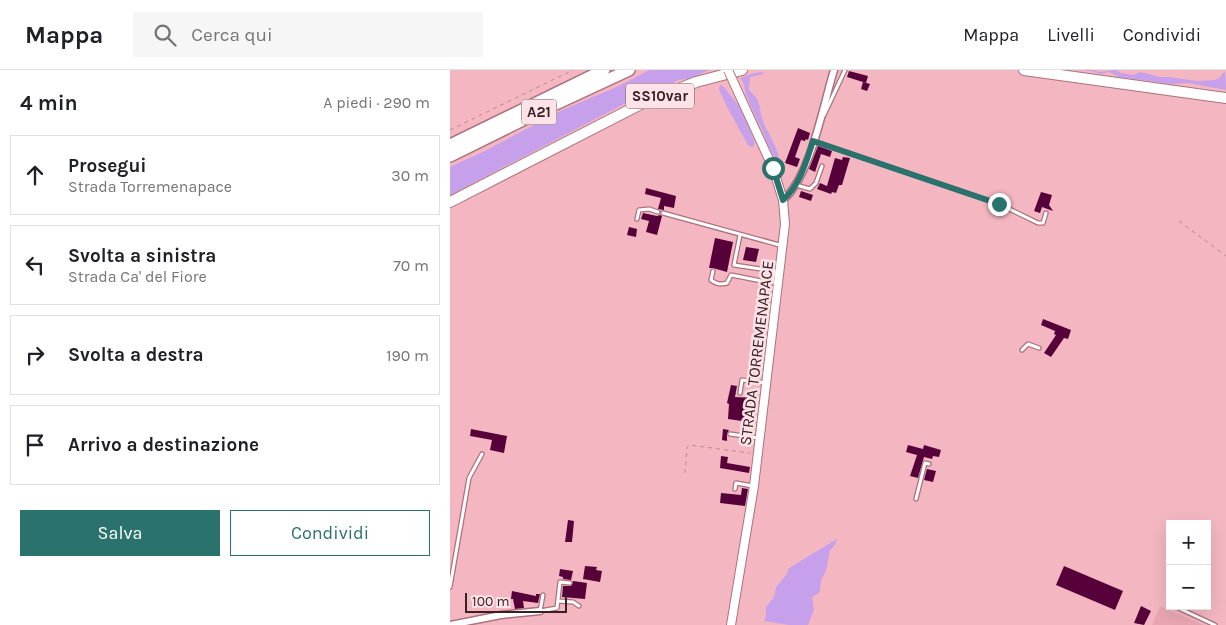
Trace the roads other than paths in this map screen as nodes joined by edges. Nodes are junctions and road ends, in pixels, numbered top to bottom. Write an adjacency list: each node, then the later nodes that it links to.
1 (604, 70): 11 (highway, A21)
2 (629, 70): 12 (highway, A21)
3 (728, 70): 15 (street, STRADA TORREMENAPACE, bridge)
4 (742, 70): 16 (highway, SS10var)
5 (834, 70): 9 (street)
6 (846, 70): 9 (lane)
7 (1024, 70): 8 (highway)
8 (1226, 98)
9 (822, 120): 10 (street)
10 (813, 141): 14 (street); 19 (lane)
11 (450, 145)
12 (450, 156)
13 (822, 166): 14 (lane)
14 (796, 185): 15 (street)
15 (783, 200): 22 (street, STRADA TORREMENAPACE)
16 (450, 202)
17 (658, 212): 20 (lane)
18 (663, 213): 21 (lane)
19 (1046, 213)
20 (637, 219)
21 (740, 235): 22 (lane); 24 (lane)
22 (783, 246): 24 (street, STRADA TORREMENAPACE)
23 (713, 271): 24 (lane)
24 (777, 272): 27 (street, STRADA TORREMENAPACE)
25 (1040, 348): 26 (lane)
26 (1022, 350)
27 (766, 383): 28 (lane); 32 (street, STRADA TORREMENAPACE)
28 (740, 393)
29 (748, 427): 31 (lane)
30 (730, 434): 31 (lane)
31 (747, 436): 32 (lane)
32 (760, 439): 35 (street, STRADA TORREMENAPACE)
33 (482, 454): 39 (lane)
34 (929, 464): 37 (lane)
35 (754, 486): 36 (lane); 46 (street, STRADA TORREMENAPACE)
36 (735, 489)
37 (916, 499)
38 (570, 583): 41 (lane)
39 (450, 587)
40 (543, 595): 44 (lane)
41 (558, 601): 42 (lane); 44 (lane)
42 (579, 606)
43 (1183, 610): 47 (lane)
44 (540, 611): 45 (street)
45 (450, 625)
46 (730, 625)
47 (1215, 625)

